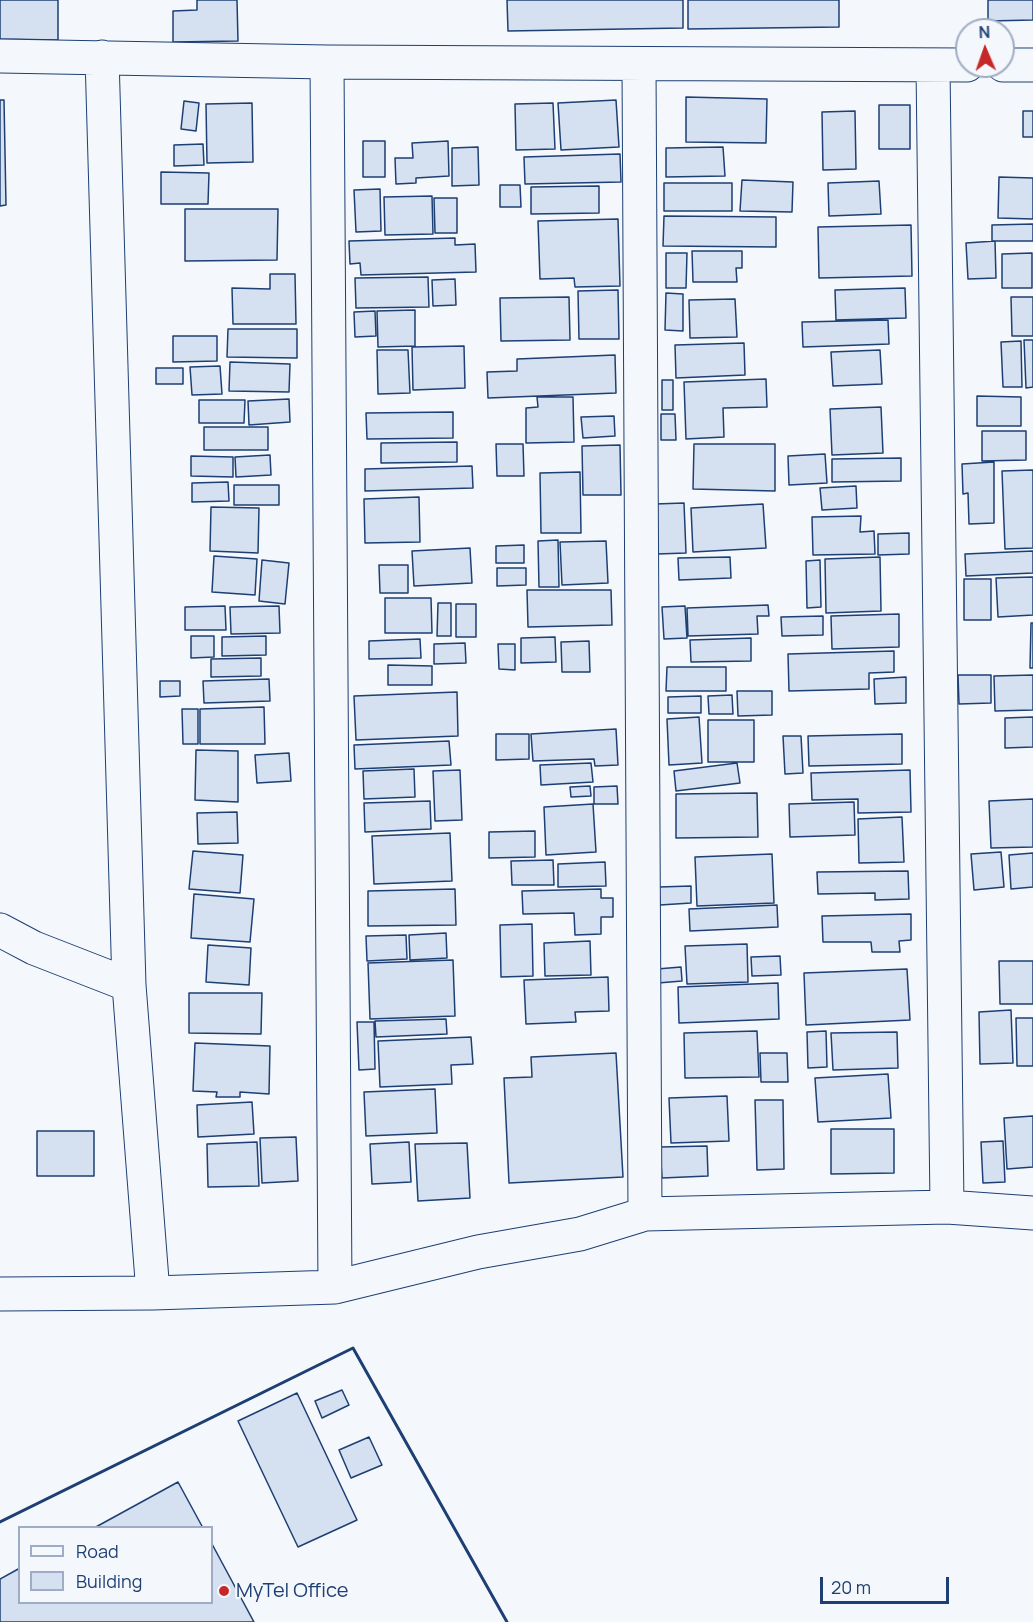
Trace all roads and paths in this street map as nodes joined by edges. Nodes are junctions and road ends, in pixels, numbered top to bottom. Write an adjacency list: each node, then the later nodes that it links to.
1 (0, 56): 2 (street)
2 (102, 57): 3 (street); 10 (street)
3 (327, 62): 4 (street); 14 (street)
4 (639, 65): 8 (street); 13 (street)
5 (955, 65): 8 (street)
6 (1015, 65): 7 (street)
7 (1033, 65)
8 (933, 66): 11 (street)
9 (0, 930): 10 (street)
10 (129, 985): 15 (street)
11 (948, 1207): 12 (street); 13 (street)
12 (1033, 1213)
13 (645, 1214): 14 (street)
14 (335, 1287): 15 (street)
15 (153, 1293): 16 (street)
16 (0, 1294)

